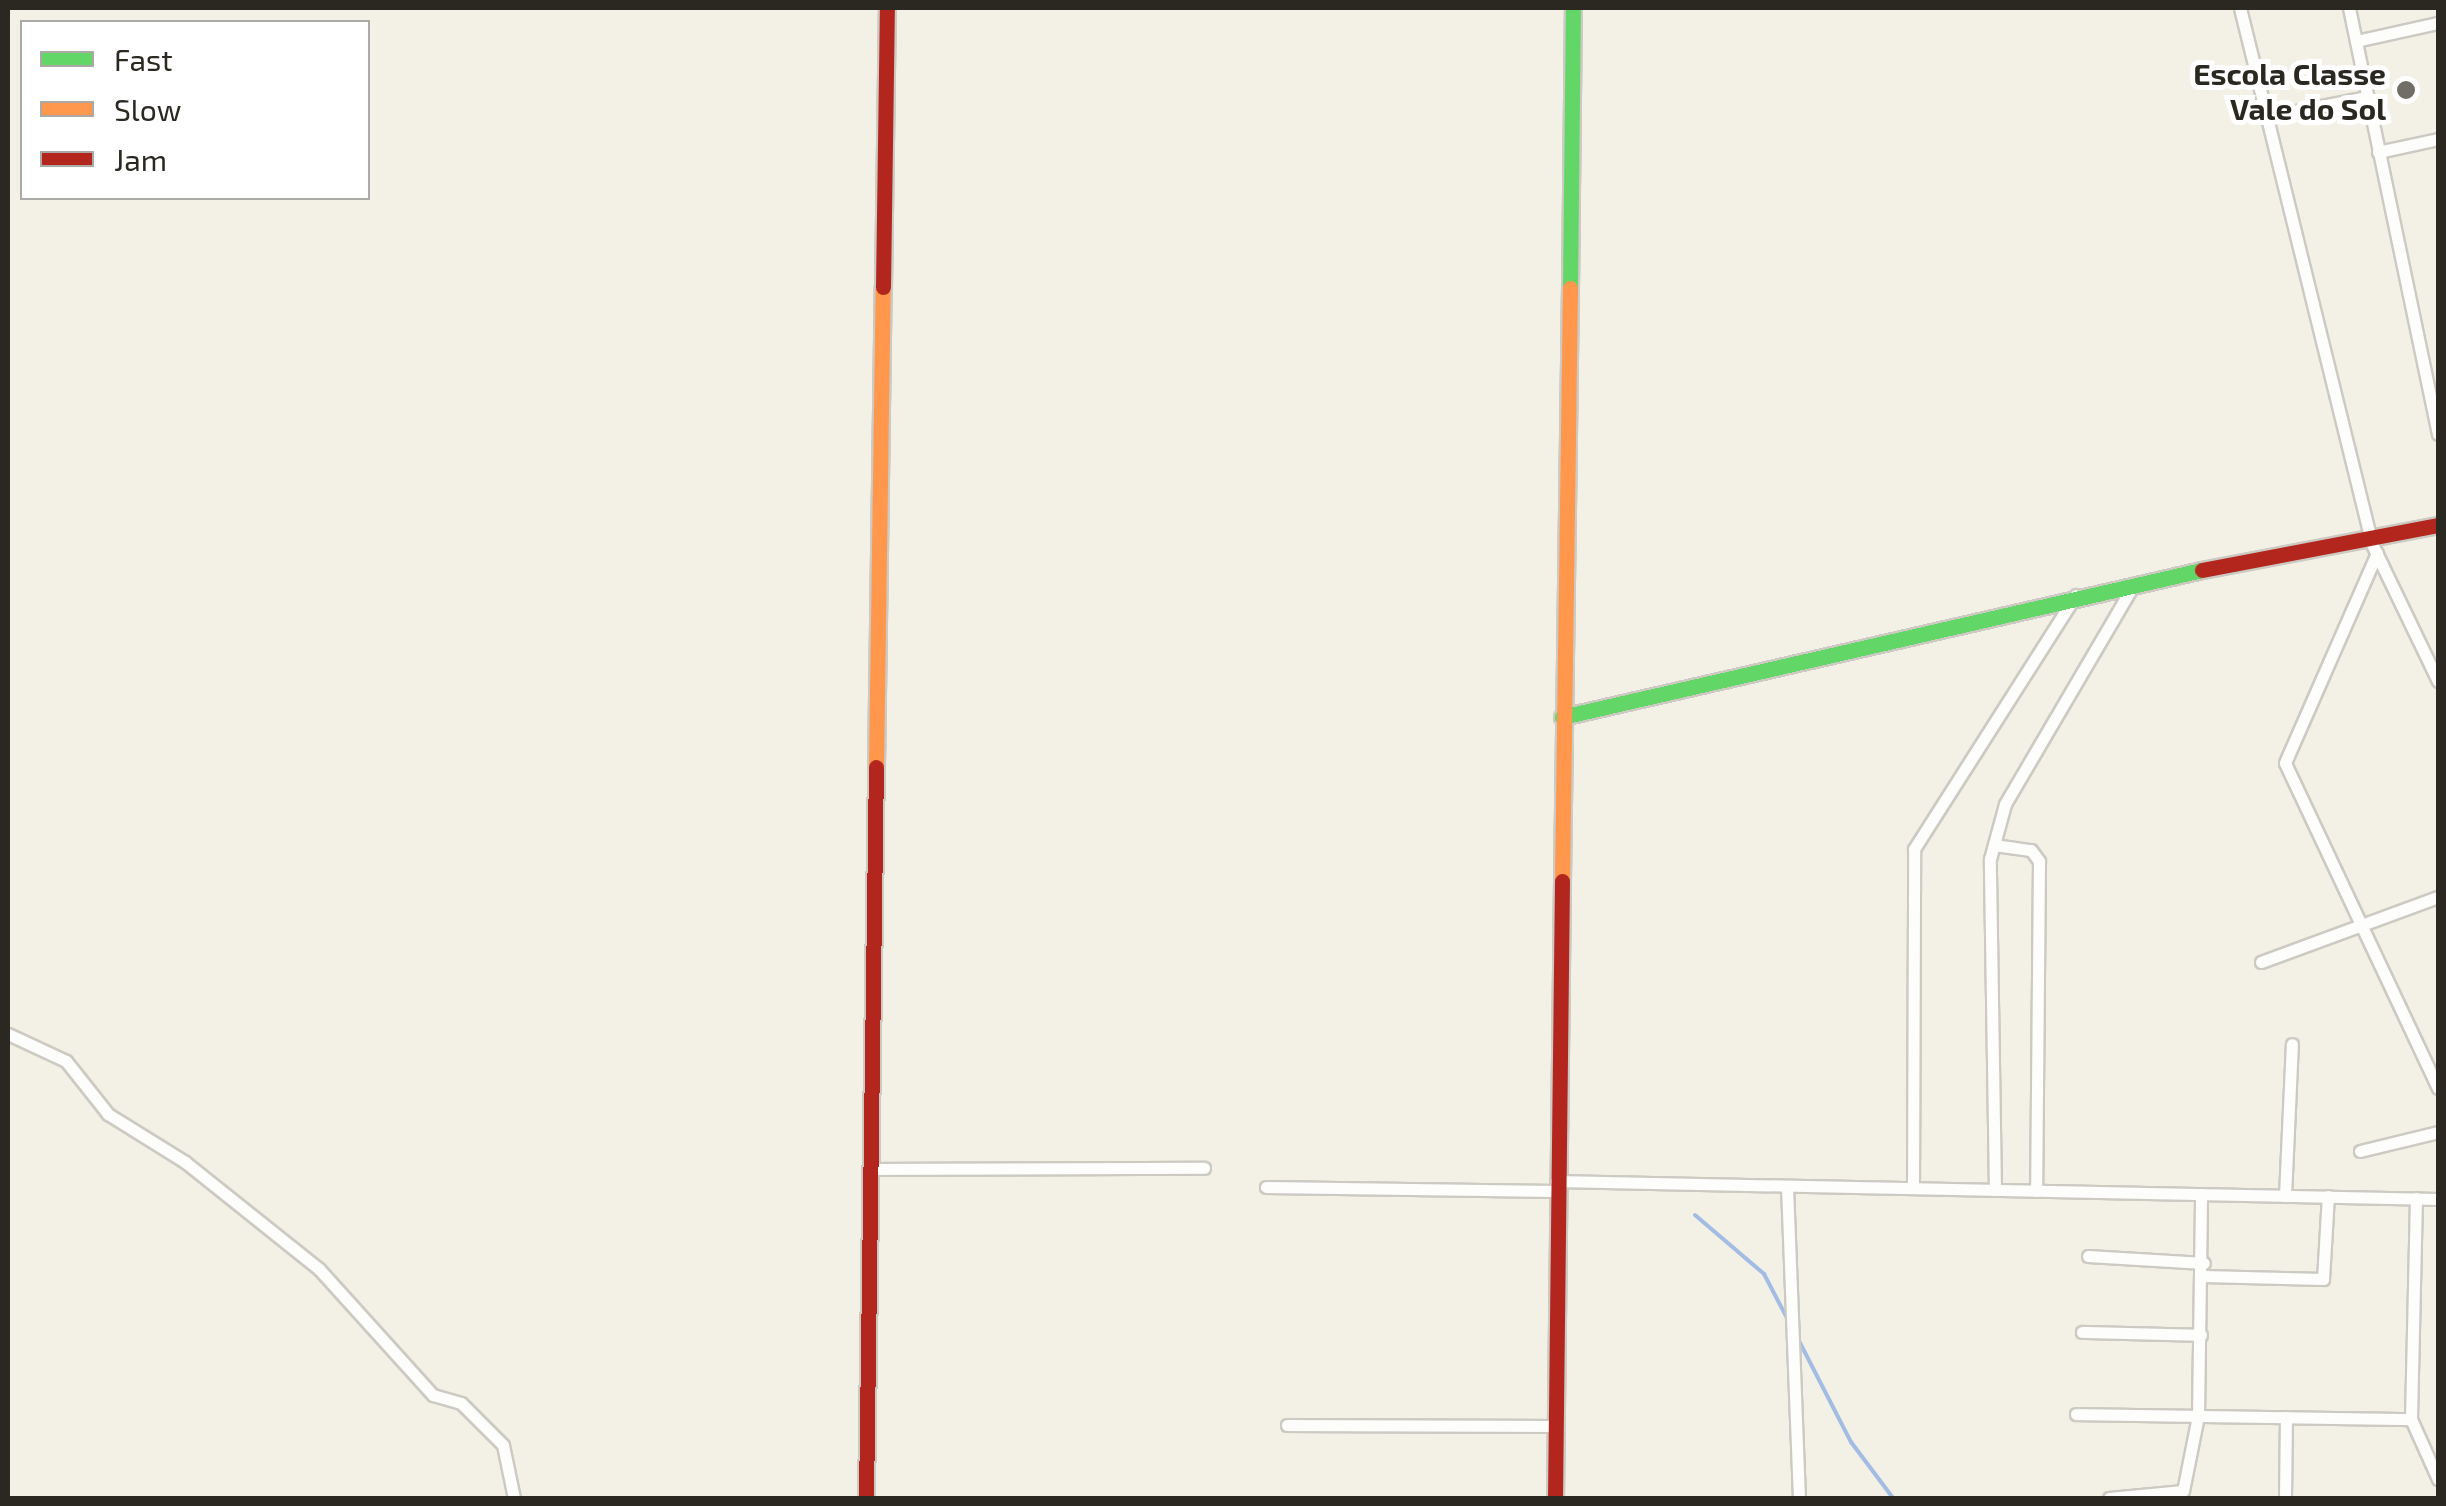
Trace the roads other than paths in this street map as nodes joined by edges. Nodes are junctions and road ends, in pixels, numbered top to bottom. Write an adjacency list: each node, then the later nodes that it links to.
1 (886, 8): 28 (street)
2 (1573, 8): 17 (street)
3 (2240, 8): 8 (street)
4 (2349, 8): 6 (street)
5 (2438, 23): 6 (street)
6 (2356, 41): 7 (street)
7 (2367, 96): 8 (street); 10 (street)
8 (2266, 117): 13 (street)
9 (2438, 138): 10 (street)
10 (2378, 152): 11 (street)
11 (2438, 434)
12 (2438, 526): 13 (street)
13 (2374, 548): 14 (street); 16 (street); 20 (street)
14 (2134, 584): 15 (street); 18 (street)
15 (2076, 595): 17 (street); 32 (street)
16 (2438, 682)
17 (1562, 718): 29 (street)
18 (1994, 845): 33 (street); 34 (street)
19 (2438, 897): 20 (street)
20 (2359, 931): 21 (street); 24 (street)
21 (2261, 962)
22 (8, 1034): 51 (street)
23 (2292, 1044): 36 (street)
24 (2438, 1088)
25 (2438, 1132): 26 (street)
26 (2360, 1151)
27 (1204, 1168): 28 (street)
28 (870, 1169): 52 (street)
29 (1556, 1186): 30 (street); 31 (street); 49 (street)
30 (1787, 1186): 32 (street); 54 (street)
31 (1266, 1187)
32 (1913, 1188): 33 (street)
33 (1995, 1190): 34 (street)
34 (2036, 1191): 35 (street)
35 (2202, 1194): 36 (street); 41 (street)
36 (2285, 1196): 37 (street)
37 (2328, 1196): 38 (street); 41 (street)
38 (2416, 1198): 39 (street); 47 (street)
39 (2438, 1198)
40 (2088, 1256): 41 (street)
41 (2203, 1269): 43 (street)
42 (2082, 1332): 43 (street)
43 (2201, 1335): 45 (street)
44 (2076, 1414): 45 (street)
45 (2198, 1416): 46 (street); 55 (street)
46 (2286, 1418): 47 (street); 56 (street)
47 (2411, 1419): 50 (street)
48 (1287, 1425): 49 (street)
49 (1555, 1426): 53 (street)
50 (2438, 1479)
51 (514, 1498)
52 (866, 1498)
53 (1556, 1498)
54 (1799, 1498)
55 (2110, 1498)
56 (2285, 1498)

